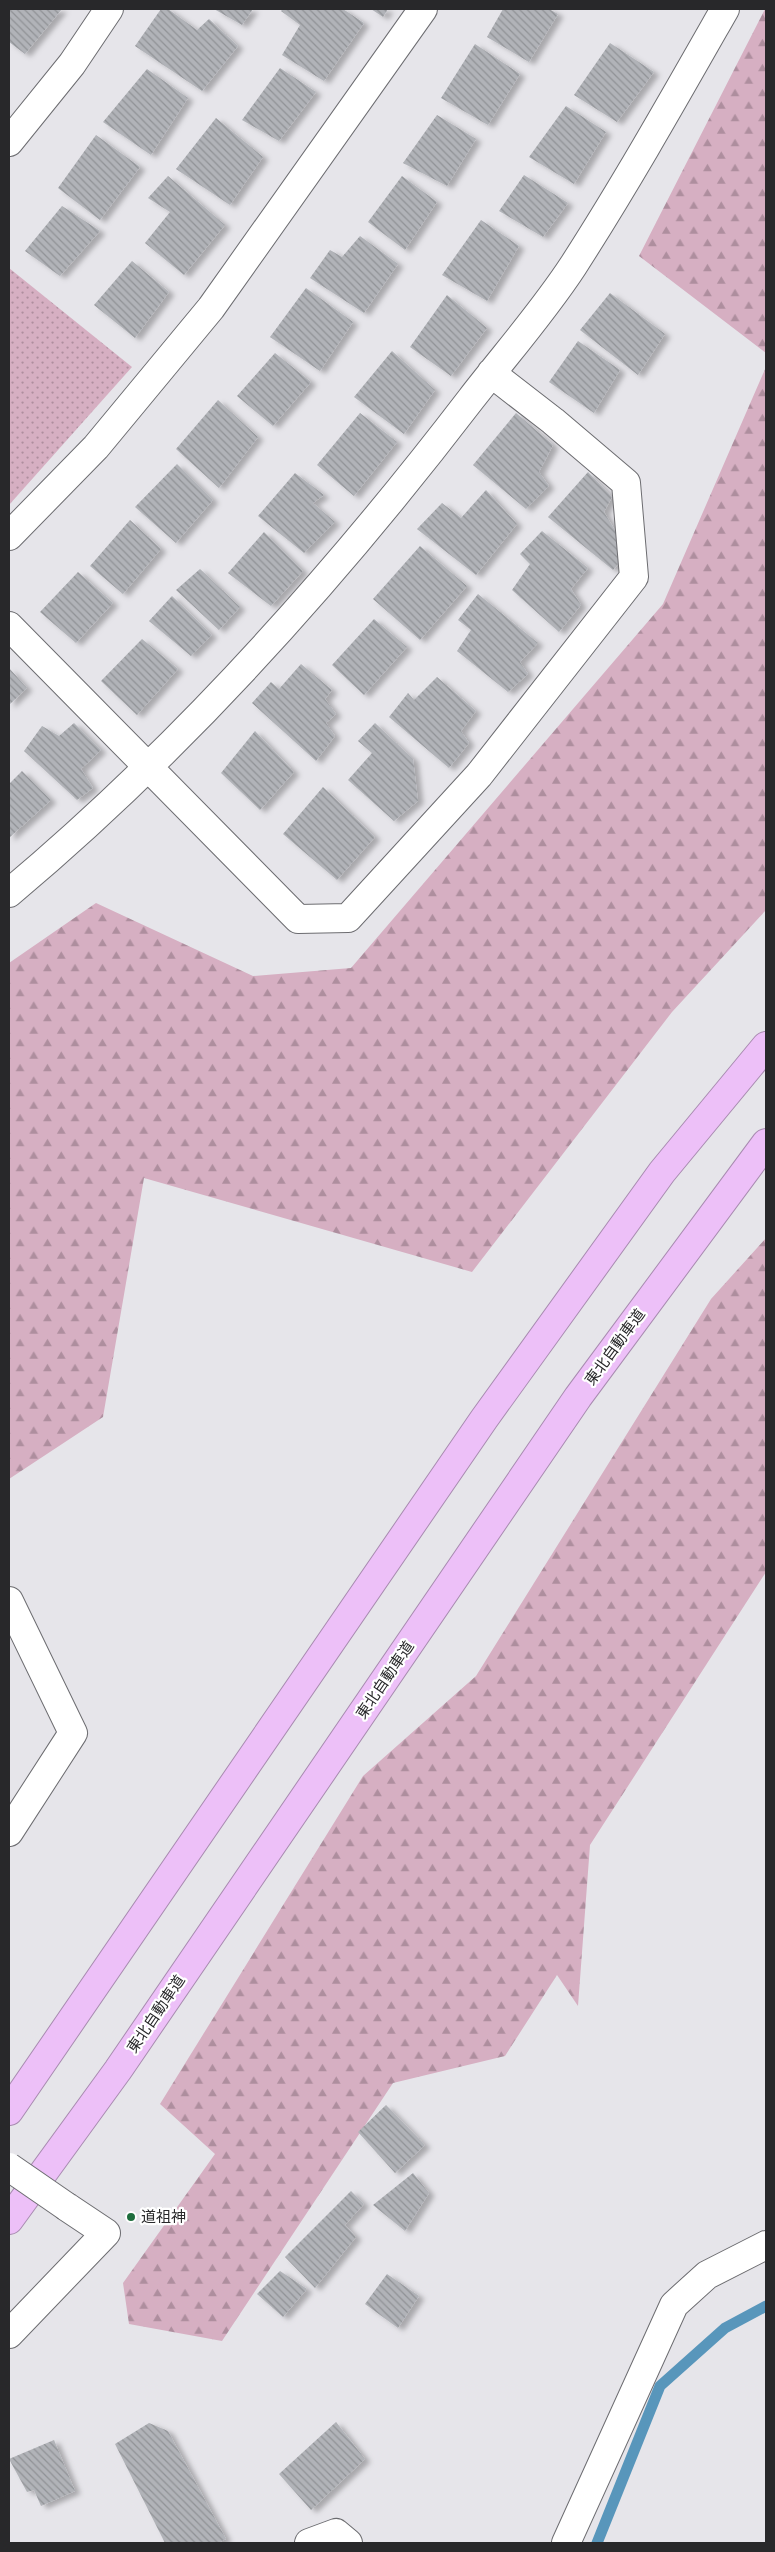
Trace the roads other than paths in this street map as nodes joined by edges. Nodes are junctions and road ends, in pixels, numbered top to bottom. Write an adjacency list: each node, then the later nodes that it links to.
1 (109, 9): 4 (street)
2 (423, 9): 6 (street)
3 (725, 9): 5 (street)
4 (9, 142)
5 (491, 373): 8 (street); 8 (street)
6 (9, 536)
7 (9, 626): 8 (street)
8 (149, 766): 9 (street)
9 (9, 893)
10 (766, 1046): 14 (highway)
11 (766, 1143): 16 (highway, 東北自動車道)
12 (9, 1601): 13 (street)
13 (9, 1832)
14 (9, 2111)
15 (9, 2166): 18 (street, bridge)
16 (9, 2220)
17 (766, 2245): 21 (street)
18 (9, 2334)
19 (309, 2543): 20 (street)
20 (348, 2543)
21 (566, 2543)

